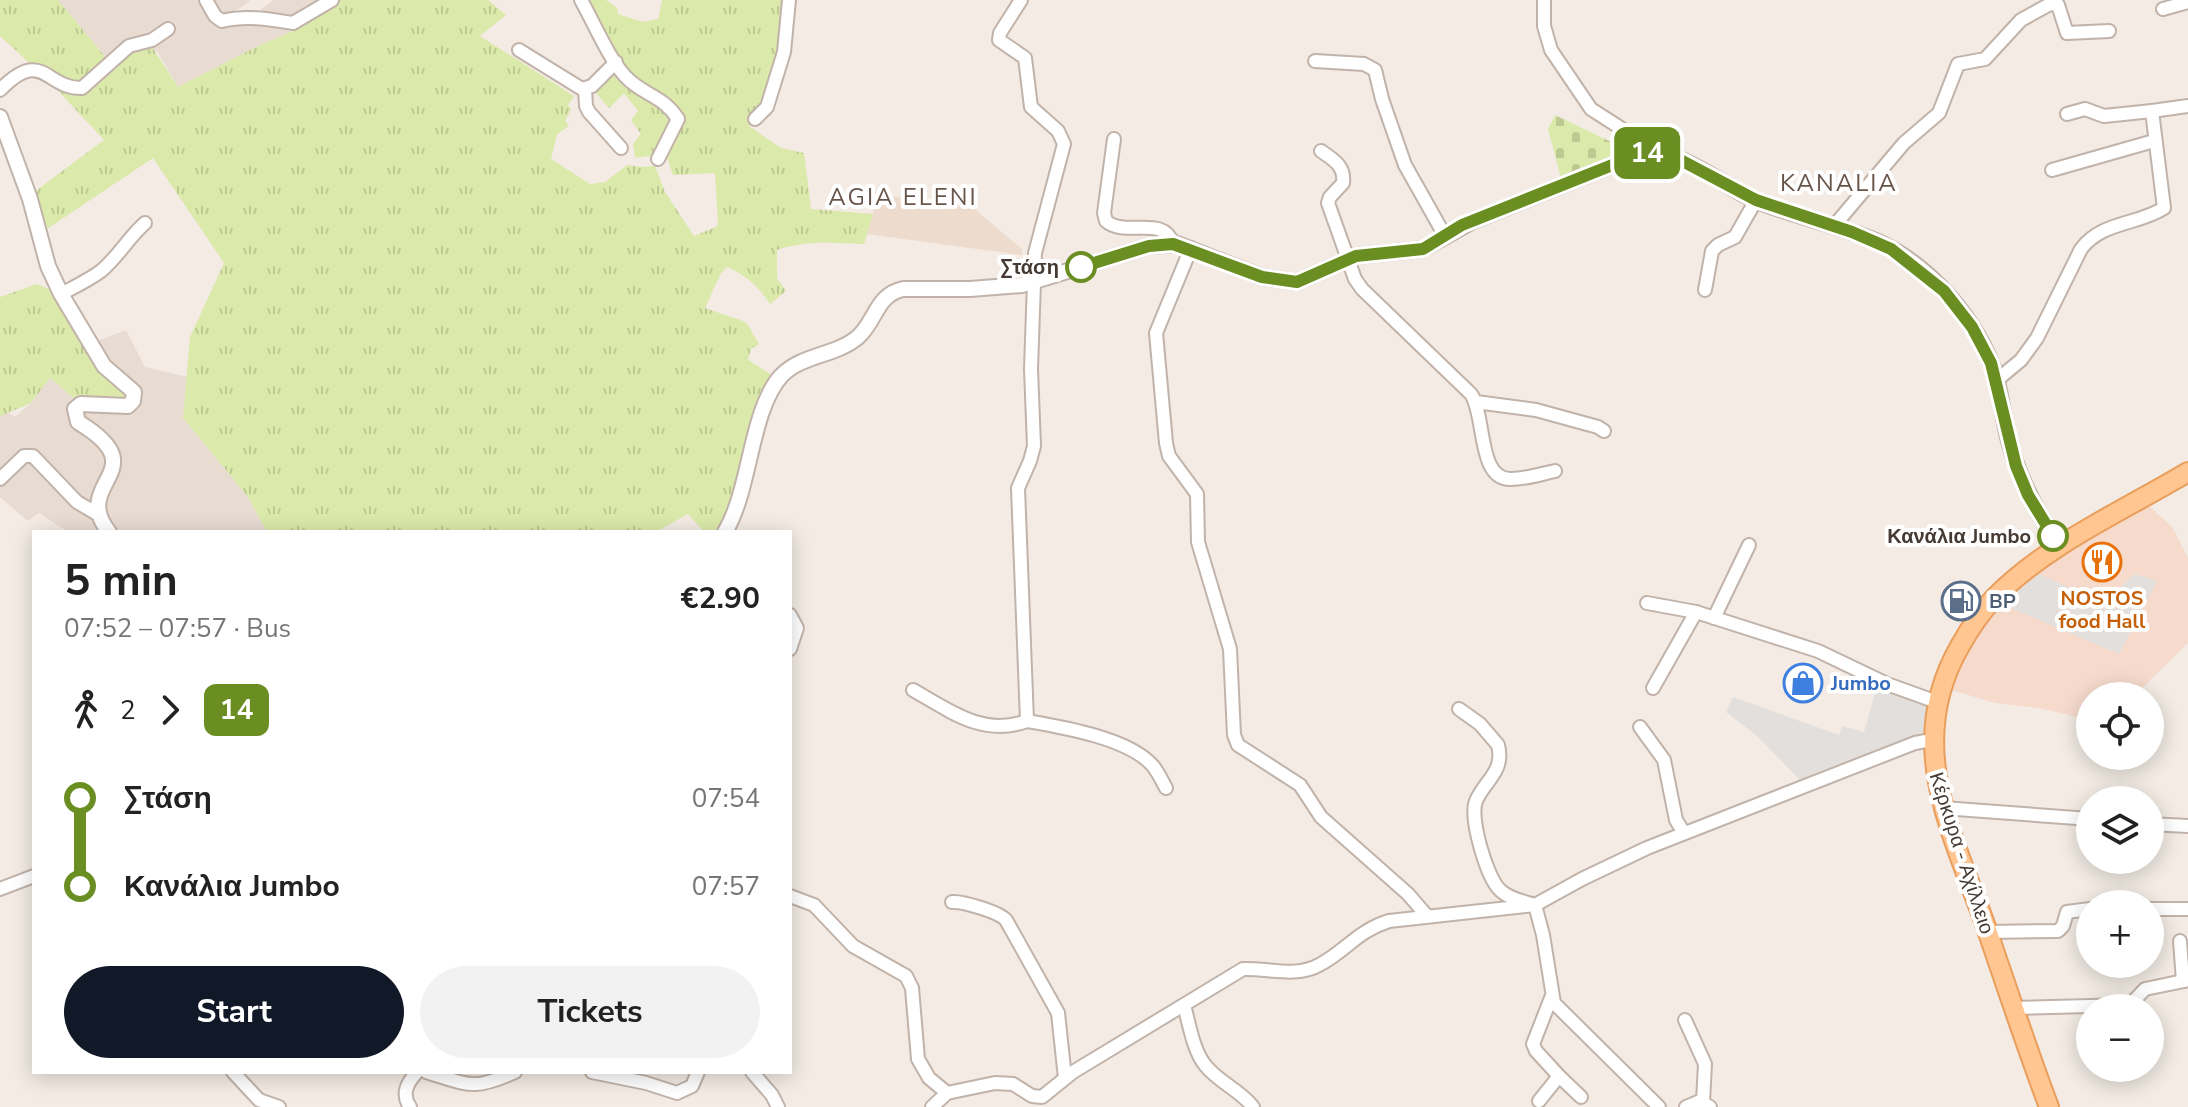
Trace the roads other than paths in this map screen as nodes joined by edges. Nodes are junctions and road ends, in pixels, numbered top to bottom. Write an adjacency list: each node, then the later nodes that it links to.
1 (206, 0): 2 (street)
2 (332, 0)
3 (581, 0): 13 (street)
4 (789, 0): 20 (street)
5 (1021, 0): 35 (street)
6 (1544, 0): 25 (street)
7 (2188, 2): 8 (street)
8 (2163, 9)
9 (168, 29): 15 (street)
10 (2109, 31): 30 (street)
11 (519, 50): 14 (street)
12 (1315, 61): 31 (street)
13 (616, 62): 14 (street); 26 (street)
14 (585, 89): 23 (street)
15 (0, 90)
16 (2188, 106): 17 (street)
17 (2152, 111): 18 (street); 22 (street)
18 (2067, 114)
19 (0, 117): 37 (street)
20 (755, 119)
21 (1114, 139): 32 (street)
22 (2154, 141): 27 (street); 38 (street)
23 (621, 148)
24 (1321, 151): 34 (street)
25 (1644, 153): 28 (street); 31 (street)
26 (658, 159)
27 (2052, 170)
28 (1756, 200): 30 (street); 36 (street)
29 (145, 223): 37 (street)
30 (1834, 226): 38 (street)
31 (1445, 236): 34 (street)
32 (1173, 244): 33 (street); 35 (street)
33 (1191, 248): 34 (street); 75 (street)
34 (1348, 258): 39 (street)
35 (1034, 282): 46 (street); 58 (street)
36 (1705, 290)
37 (61, 294): 44 (street)
38 (1997, 380): 48 (street)
39 (1476, 402): 40 (street); 41 (street)
40 (1604, 431)
41 (1555, 471)
42 (2188, 472): 48 (main road, Κέρκυρα - Αχίλλειο)
43 (0, 479): 44 (street)
44 (99, 515): 45 (street)
45 (108, 530)
46 (726, 530)
47 (1749, 545): 51 (street)
48 (2060, 546): 56 (main road, Κέρκυρα - Αχίλλειο)
49 (1647, 603): 50 (street)
50 (1696, 612): 51 (street); 54 (street)
51 (1714, 618): 56 (street)
52 (792, 619): 53 (street)
53 (792, 643)
54 (1653, 688)
55 (913, 690): 58 (street)
56 (1937, 702): 60 (main road, Κέρκυρα - Αχίλλειο)
57 (1459, 709): 71 (street)
58 (1027, 721): 61 (street)
59 (1640, 727): 66 (street)
60 (1932, 740): 62 (main road, Κέρκυρα - Αχίλλειο); 66 (street)
61 (1166, 788)
62 (1943, 808): 63 (street); 76 (main road, Κέρκυρα - Αχίλλειο)
63 (2076, 818)
64 (2164, 825): 65 (street)
65 (2188, 826)
66 (1684, 833): 71 (street)
67 (32, 877): 68 (street)
68 (0, 889)
69 (792, 897): 92 (street)
70 (952, 902): 91 (street)
71 (1535, 905): 75 (street); 79 (street)
72 (2164, 909): 73 (street)
73 (2188, 909)
74 (2076, 911): 76 (street)
75 (1427, 916): 80 (street)
76 (1987, 932): 81 (main road, Κέρκυρα - Αχίλλειο)
77 (2180, 941): 78 (street)
78 (2185, 980): 81 (street)
79 (1551, 998): 90 (street); 103 (street)
80 (1184, 1005): 91 (street); 102 (street)
81 (2013, 1008): 105 (main road, Κέρκυρα - Αχίλλειο)
82 (1685, 1020): 97 (street)
83 (235, 1074): 96 (street)
84 (416, 1074): 99 (street)
85 (433, 1074): 86 (street)
86 (510, 1074)
87 (602, 1074): 88 (street)
88 (697, 1074)
89 (754, 1074): 100 (street)
90 (1559, 1076): 93 (street); 94 (street)
91 (1065, 1078): 95 (street)
92 (947, 1093): 95 (street); 101 (street)
93 (1581, 1097)
94 (1539, 1101)
95 (1036, 1102)
96 (259, 1104): 98 (street)
97 (1706, 1105): 104 (street)
98 (279, 1107)
99 (410, 1107)
100 (778, 1107)
101 (932, 1107)
102 (1253, 1107)
103 (1659, 1107)
104 (1686, 1107)
105 (2049, 1107)

